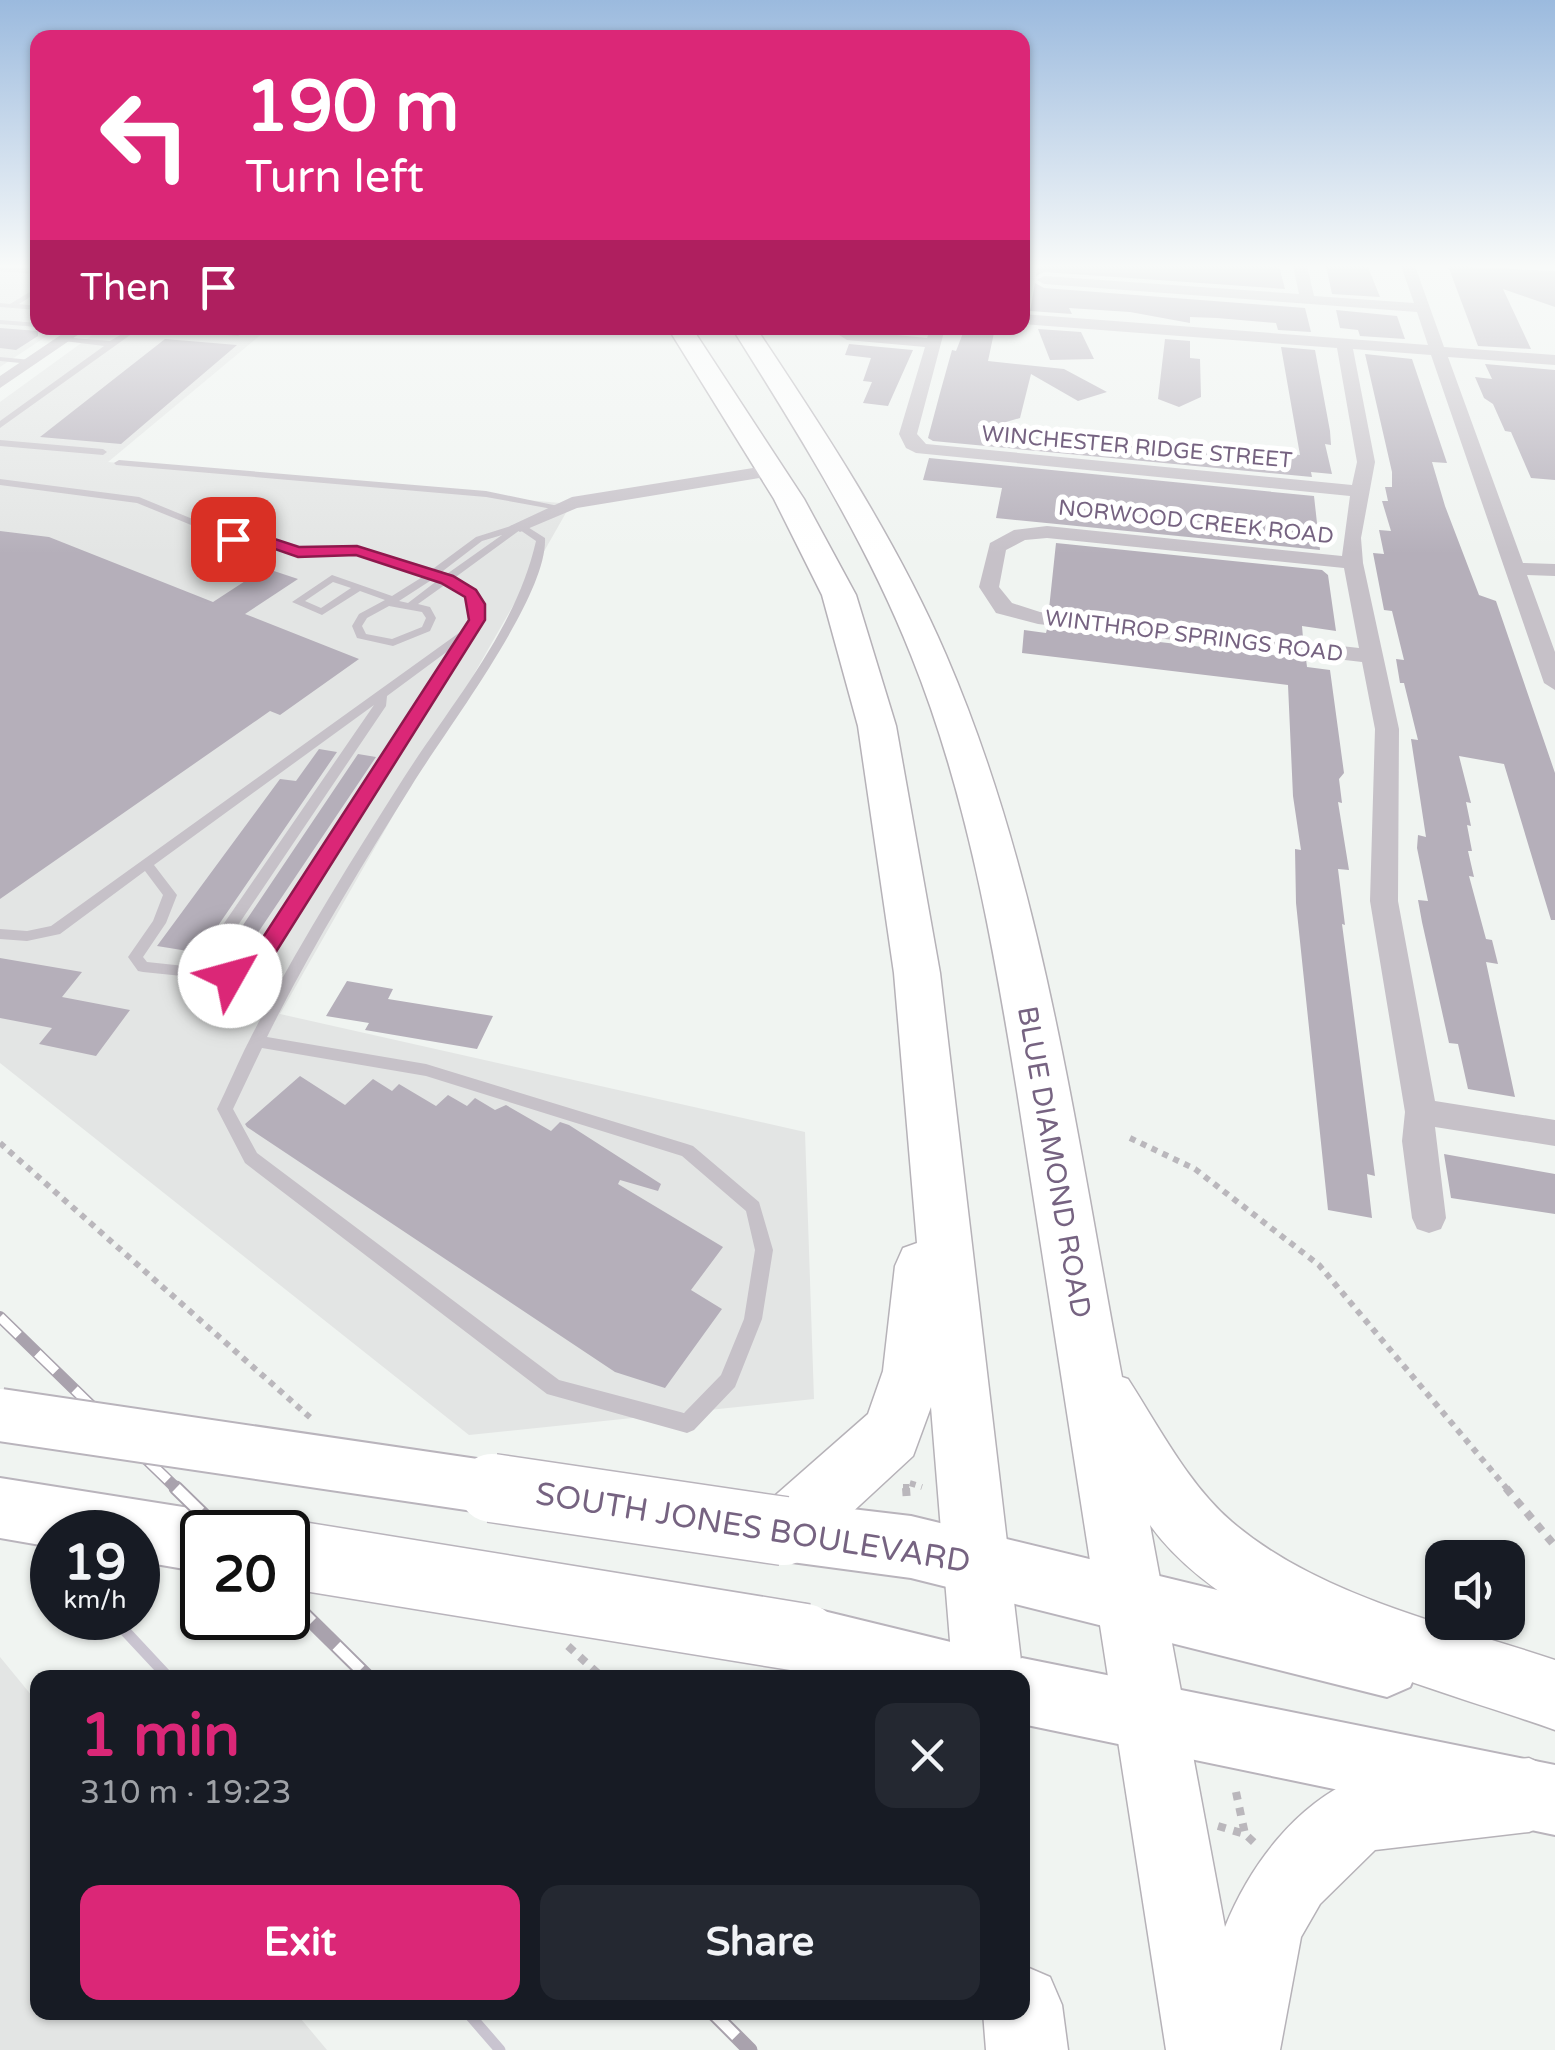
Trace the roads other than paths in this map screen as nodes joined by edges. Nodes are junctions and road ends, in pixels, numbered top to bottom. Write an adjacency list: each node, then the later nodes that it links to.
1 (28, 362): 2 (lane)
2 (31, 362): 9 (street)
3 (88, 362): 10 (lane)
4 (702, 362): 14 (highway)
5 (766, 362): 40 (highway, BLUE DIAMOND ROAD)
6 (928, 362): 16 (street, WINCHESTER RIDGE STREET)
7 (1348, 362): 16 (street)
8 (1440, 362): 21 (street)
9 (0, 383)
10 (0, 425)
11 (0, 443): 12 (lane)
12 (103, 452)
13 (120, 463): 17 (lane)
14 (772, 471): 17 (street); 37 (highway)
15 (0, 482): 23 (lane)
16 (1359, 491): 19 (street)
17 (558, 508): 18 (street)
18 (520, 526): 23 (lane); 24 (lane); 35 (lane)
19 (1353, 563): 20 (street, NORWOOD CREEK ROAD); 29 (street)
20 (993, 567): 29 (street, WINTHROP SPRINGS ROAD)
21 (1517, 569): 22 (street); 30 (street)
22 (1555, 570)
23 (431, 575): 24 (lane); 26 (lane)
24 (447, 580): 27 (lane); 28 (lane)
25 (359, 587): 25 (lane); 26 (lane)
26 (392, 601): 27 (lane); 27 (lane)
27 (413, 604)
28 (467, 632): 31 (lane); 34 (lane)
29 (1372, 656): 36 (street)
30 (1555, 683)
31 (380, 692): 32 (lane); 34 (lane)
32 (146, 864): 33 (lane); 34 (lane)
33 (0, 934)
34 (206, 974)
35 (256, 1042): 35 (lane)
36 (1421, 1112): 38 (street); 39 (street)
37 (931, 1128): 43 (highway); 46 (highway)
38 (1555, 1133)
39 (1430, 1218)
40 (1092, 1376): 48 (highway, BLUE DIAMOND ROAD); 52 (highway)
41 (0, 1415): 43 (main road, SOUTH JONES BOULEVARD, bridge)
42 (0, 1508): 44 (main road)
43 (784, 1531): 46 (main road, SOUTH JONES BOULEVARD)
44 (180, 1537)
45 (310, 1558): 47 (main road, bridge)
46 (977, 1563): 48 (main road, SOUTH JONES BOULEVARD); 50 (highway)
47 (825, 1658): 49 (main road)
48 (1142, 1660): 51 (main road, SOUTH JONES BOULEVARD); 53 (main road, SOUTH JONES BOULEVARD); 54 (main road, SOUTH JONES BOULEVARD); 57 (highway, BLUE DIAMOND ROAD)
49 (908, 1670)
50 (987, 1670)
51 (1030, 1689)
52 (1555, 1695)
53 (1555, 1706)
54 (1542, 1798): 58 (highway)
55 (1024, 2020): 56 (highway)
56 (1027, 2050)
57 (1206, 2050)
58 (1239, 2050)

